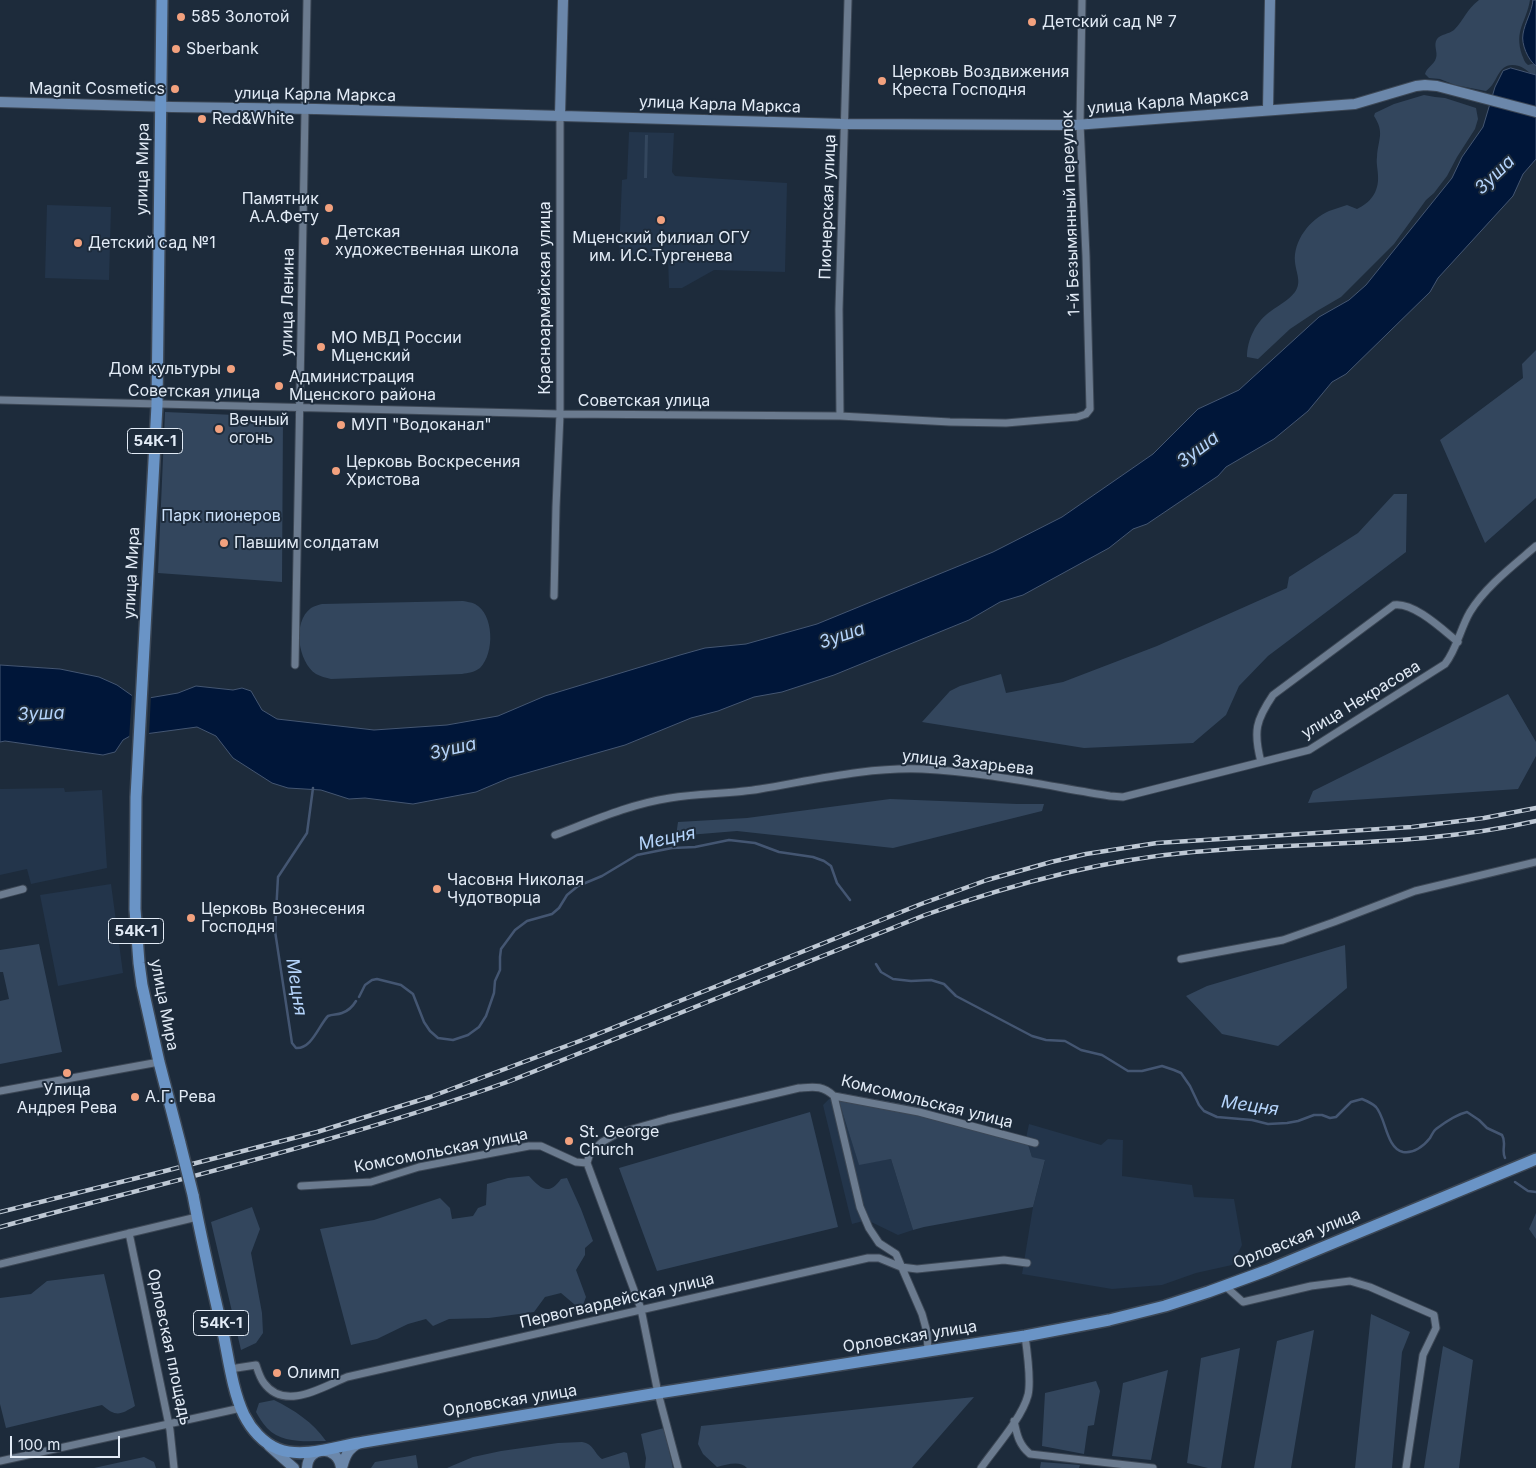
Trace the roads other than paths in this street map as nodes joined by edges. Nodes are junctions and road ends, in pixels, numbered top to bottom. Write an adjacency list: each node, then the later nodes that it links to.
1 (162, 0): 8 (main road, улица Мира / 54К-1)
2 (307, 0): 9 (street, улица Ленина)
3 (563, 0): 12 (main road, Красноармейская улица)
4 (848, 0): 13 (street, Пионерская улица)
5 (1082, 0): 14 (street, 1-й Безымянный переулок)
6 (1270, 0): 10 (main road)
7 (0, 102): 8 (main road, улица Карла Маркса)
8 (160, 107): 9 (main road, улица Карла Маркса); 16 (main road, улица Мира / 54К-1)
9 (304, 109): 12 (main road, улица Карла Маркса); 17 (street, улица Ленина)
10 (1268, 109): 11 (main road, улица Карла Маркса); 14 (main road, улица Карла Маркса)
11 (1536, 112)
12 (560, 115): 13 (main road, улица Карла Маркса); 18 (street, Красноармейская улица)
13 (844, 124): 14 (main road, улица Карла Маркса); 19 (street, Пионерская улица)
14 (1080, 124): 20 (street, 1-й Безымянный переулок)
15 (0, 400): 16 (street, Советская улица)
16 (157, 405): 17 (street, Советская улица); 31 (main road, улица Мира / 54К-1)
17 (300, 408): 18 (street, Советская улица); 24 (street, улица Ленина)
18 (560, 414): 19 (street, Советская улица); 22 (street, Красноармейская улица)
19 (840, 416): 20 (street, Советская улица)
20 (1077, 417)
21 (1536, 546): 23 (street, улица Некрасова)
22 (554, 596)
23 (1458, 641): 25 (street, улица Некрасова); 25 (street)
24 (295, 665)
25 (1261, 762): 26 (street, улица Захарьева)
26 (555, 836)
27 (1536, 862): 30 (street)
28 (23, 889): 29 (street)
29 (0, 895)
30 (1181, 959)
31 (159, 1062): 32 (street); 38 (main road, улица Мира / 54К-1, bridge)
32 (0, 1091)
33 (834, 1096): 34 (street, Комсомольская улица); 36 (street, Комсомольская улица); 42 (street)
34 (1035, 1143)
35 (1536, 1159): 43 (main road, Орловская улица)
36 (586, 1163): 37 (street, Комсомольская улица); 44 (street)
37 (300, 1186)
38 (197, 1217): 39 (street); 47 (main road, 54К-1)
39 (129, 1233): 41 (street); 51 (street, Орловская площадь)
40 (1027, 1263): 42 (street, Первогвардейская улица)
41 (0, 1264)
42 (901, 1267): 44 (street, Первогвардейская улица); 46 (street)
43 (1225, 1286): 45 (main road, Орловская улица); 63 (street)
44 (641, 1310): 47 (street, Первогвардейская улица); 48 (street)
45 (1025, 1336): 46 (main road, Орловская улица); 50 (street)
46 (928, 1351): 48 (main road, Орловская улица)
47 (230, 1369): 49 (main road, 54К-1)
48 (658, 1393): 52 (main road, Орловская улица); 60 (street)
49 (241, 1408): 51 (street); 53 (main road, 54К-1)
50 (1014, 1421): 61 (street); 62 (street)
51 (169, 1425): 55 (street); 56 (street, Орловская площадь)
52 (361, 1442): 54 (main road, Орловская улица); 59 (main road)
53 (266, 1443): 54 (main road, Орловская улица / 54К-1); 57 (main road, 54К-1)
54 (322, 1451): 58 (main road); 59 (main road)
55 (0, 1461)
56 (174, 1468)
57 (294, 1468)
58 (307, 1468)
59 (341, 1468)
60 (678, 1468)
61 (981, 1468)
62 (1152, 1468)
63 (1406, 1468)

